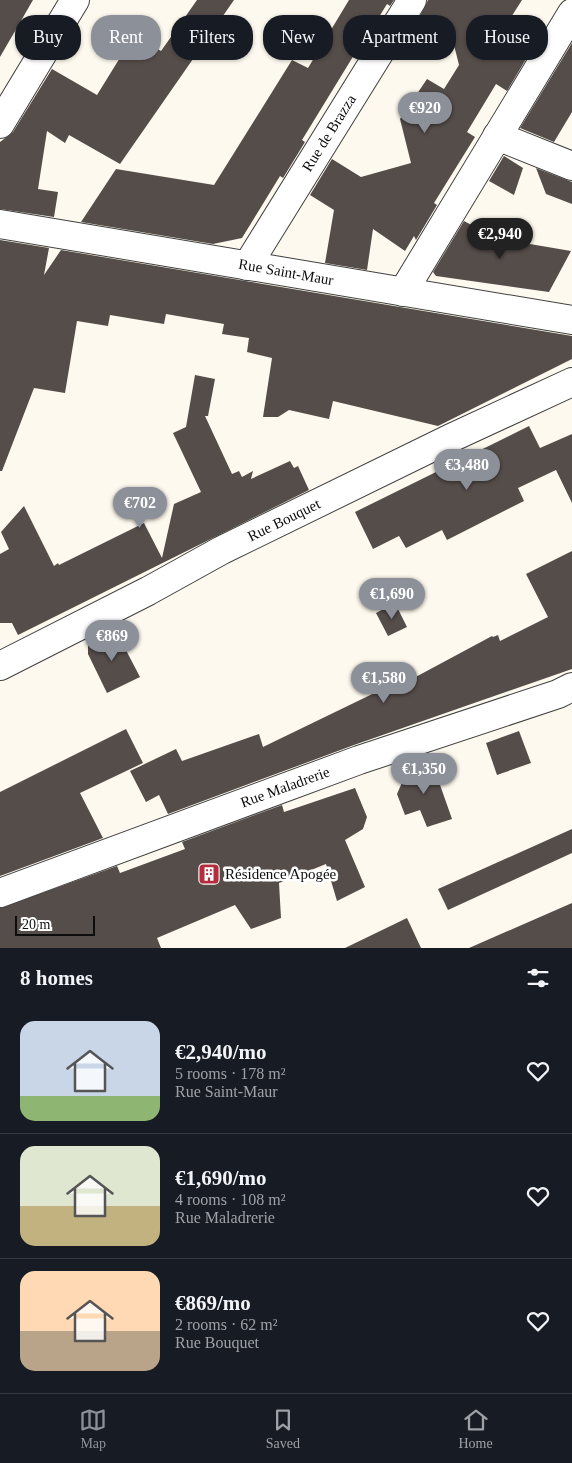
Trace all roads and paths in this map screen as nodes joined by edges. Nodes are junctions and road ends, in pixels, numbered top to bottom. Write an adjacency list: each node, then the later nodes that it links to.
1 (76, 0): 4 (street)
2 (412, 0): 8 (street, Rue de Brazza)
3 (572, 13): 5 (street)
4 (0, 124)
5 (497, 136): 6 (street); 9 (street)
6 (572, 166)
7 (0, 224): 8 (street, Rue Saint-Maur)
8 (247, 266): 9 (street, Rue Saint-Maur)
9 (403, 292): 10 (street, Rue Saint-Maur)
10 (572, 320)
11 (572, 382): 12 (street, Rue Bouquet)
12 (0, 666)
13 (572, 687): 14 (street, Rue Maladrerie)
14 (0, 893)

